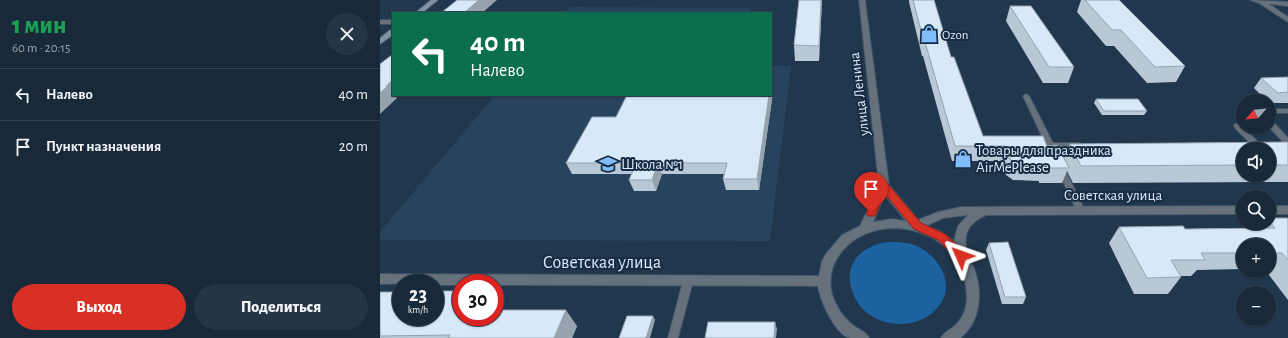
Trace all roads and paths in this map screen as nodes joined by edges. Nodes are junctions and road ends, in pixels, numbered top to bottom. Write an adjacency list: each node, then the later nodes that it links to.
1 (434, 0): 6 (street)
2 (862, 0): 21 (street, улица Ленина)
3 (1253, 0): 4 (street)
4 (1261, 1): 5 (street); 7 (street)
5 (1288, 4)
6 (419, 12)
7 (1288, 20)
8 (380, 22): 9 (street)
9 (392, 22)
10 (392, 33): 11 (street)
11 (380, 42)
12 (1026, 96): 20 (lane)
13 (1276, 111): 14 (lane)
14 (1288, 111)
15 (1276, 130): 18 (lane)
16 (1246, 134): 17 (lane)
17 (1253, 142)
18 (1288, 142)
19 (1089, 146): 20 (lane)
20 (1051, 152): 26 (lane)
21 (884, 186): 27 (street); 28 (street)
22 (1236, 210): 26 (street, Советская улица)
23 (1276, 210): 24 (street)
24 (1288, 210)
25 (984, 211): 26 (street, Советская улица); 27 (street, Советская улица); 29 (street)
26 (1081, 211)
27 (917, 226): 28 (street); 29 (street)
28 (865, 227): 32 (street)
29 (961, 256): 33 (street)
30 (380, 279): 31 (street, Советская улица)
31 (688, 281): 32 (street, Советская улица); 35 (lane)
32 (824, 281): 34 (street)
33 (959, 333): 37 (street)
34 (849, 334): 36 (street)
35 (673, 338)
36 (862, 338)
37 (948, 338)

